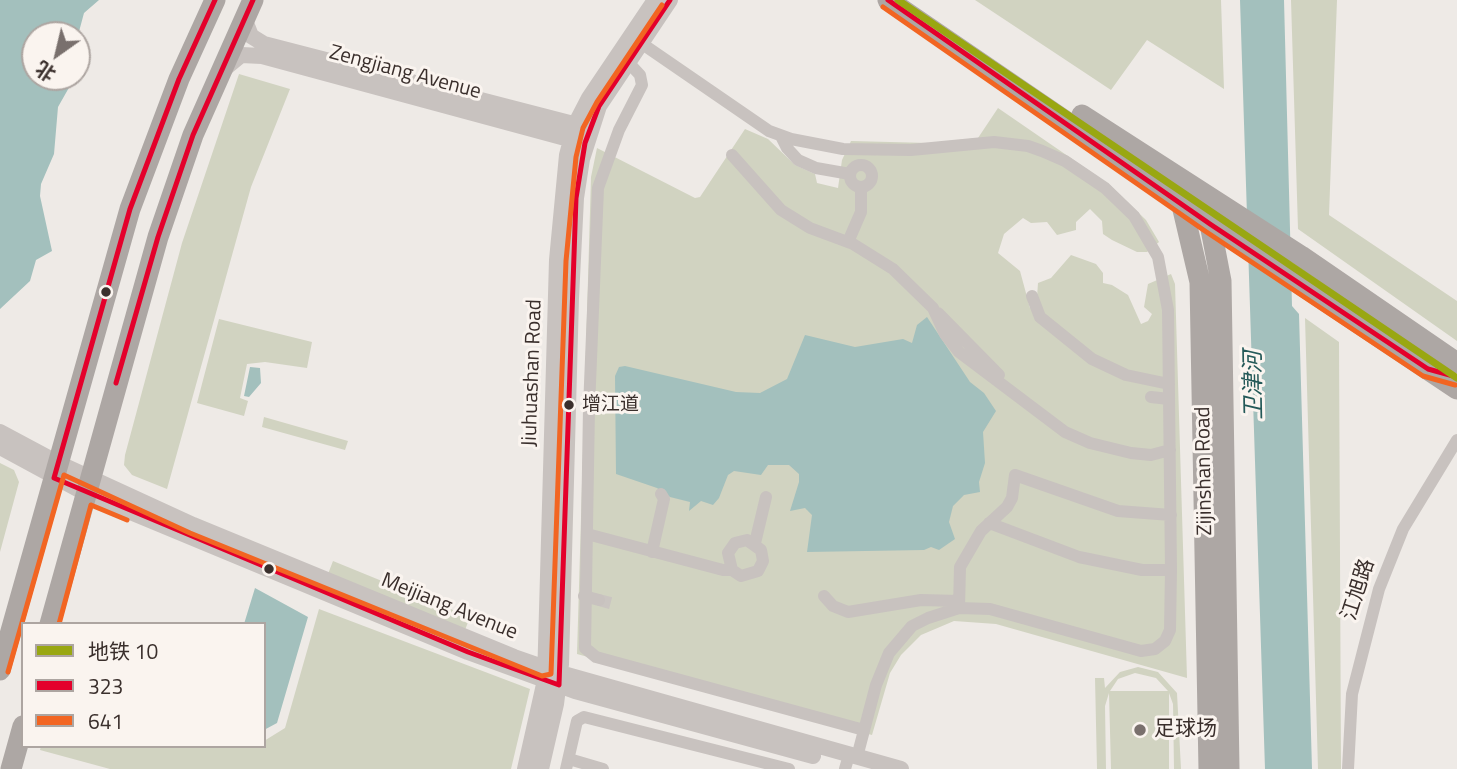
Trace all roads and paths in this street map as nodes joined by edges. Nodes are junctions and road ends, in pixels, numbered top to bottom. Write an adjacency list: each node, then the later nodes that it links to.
1 (215, 0): 34 (main road)
2 (654, 0): 10 (street, Jiuhuashan Road)
3 (670, 0): 7 (street, Jiuhuashan Road)
4 (888, 0): 19 (main road)
5 (912, 0): 16 (main road)
6 (249, 9): 9 (main road); 10 (street, Zengjiang Avenue)
7 (641, 43): 8 (street, Jiuhuashan Road); 11 (street)
8 (628, 62): 10 (street, Jiuhuashan Road); 40 (street)
9 (219, 73): 10 (street, Zengjiang Avenue); 35 (main road)
10 (581, 134): 51 (street, Jiuhuashan Road)
11 (781, 136): 12 (street); 15 (street)
12 (862, 150): 14 (street); 26 (street)
13 (732, 155): 21 (street)
14 (861, 165): 15 (street); 17 (street)
15 (850, 174): 17 (street)
16 (1173, 176): 18 (main road); 19 (main road, Zijinshan Road)
17 (862, 187): 21 (street)
18 (1203, 193): 20 (main road, Zijinshan Road); 23 (main road)
19 (1181, 203): 20 (main road); 64 (main road, Zijinshan Road)
20 (1210, 224): 24 (main road); 65 (main road, Zijinshan Road)
21 (848, 242): 33 (street)
22 (1032, 296): 26 (street)
23 (1452, 358)
24 (1427, 369): 25 (main road); 27 (main road)
25 (1457, 377)
26 (1169, 384): 29 (street)
27 (1457, 388)
28 (1151, 397): 29 (street)
29 (1169, 399): 33 (street)
30 (0, 432): 34 (street, Meijiang Avenue)
31 (1457, 440): 66 (street, 江旭路)
32 (0, 447): 34 (street, Meijiang Avenue)
33 (1170, 450): 38 (street)
34 (56, 470): 35 (street, Meijiang Avenue); 50 (main road)
35 (88, 486): 49 (main road); 51 (street, Meijiang Avenue)
36 (662, 494): 42 (street)
37 (766, 497): 41 (street)
38 (1171, 515): 39 (street); 44 (street)
39 (989, 523): 44 (street); 48 (street)
40 (587, 534): 42 (street); 45 (street)
41 (755, 543): 43 (street); 43 (street)
42 (652, 552): 43 (street)
43 (732, 570)
44 (1171, 570): 48 (street)
45 (584, 596): 47 (street); 52 (street)
46 (824, 596): 48 (street)
47 (599, 600)
48 (959, 605): 52 (street)
49 (51, 622)
50 (0, 670)
51 (552, 677): 55 (street, Meijiang Avenue); 58 (street, Jiuhuashan Road); 59 (street, Jiuhuashan Road)
52 (864, 730): 55 (street)
53 (21, 733): 57 (main road)
54 (733, 754): 56 (street); 61 (street); 62 (street)
55 (854, 763): 63 (street, Meijiang Avenue)
56 (568, 764): 60 (street)
57 (11, 769)
58 (525, 769)
59 (541, 769)
60 (603, 769)
61 (729, 769)
62 (789, 769)
63 (901, 769)
64 (1209, 769)
65 (1229, 769)
66 (1348, 769)

